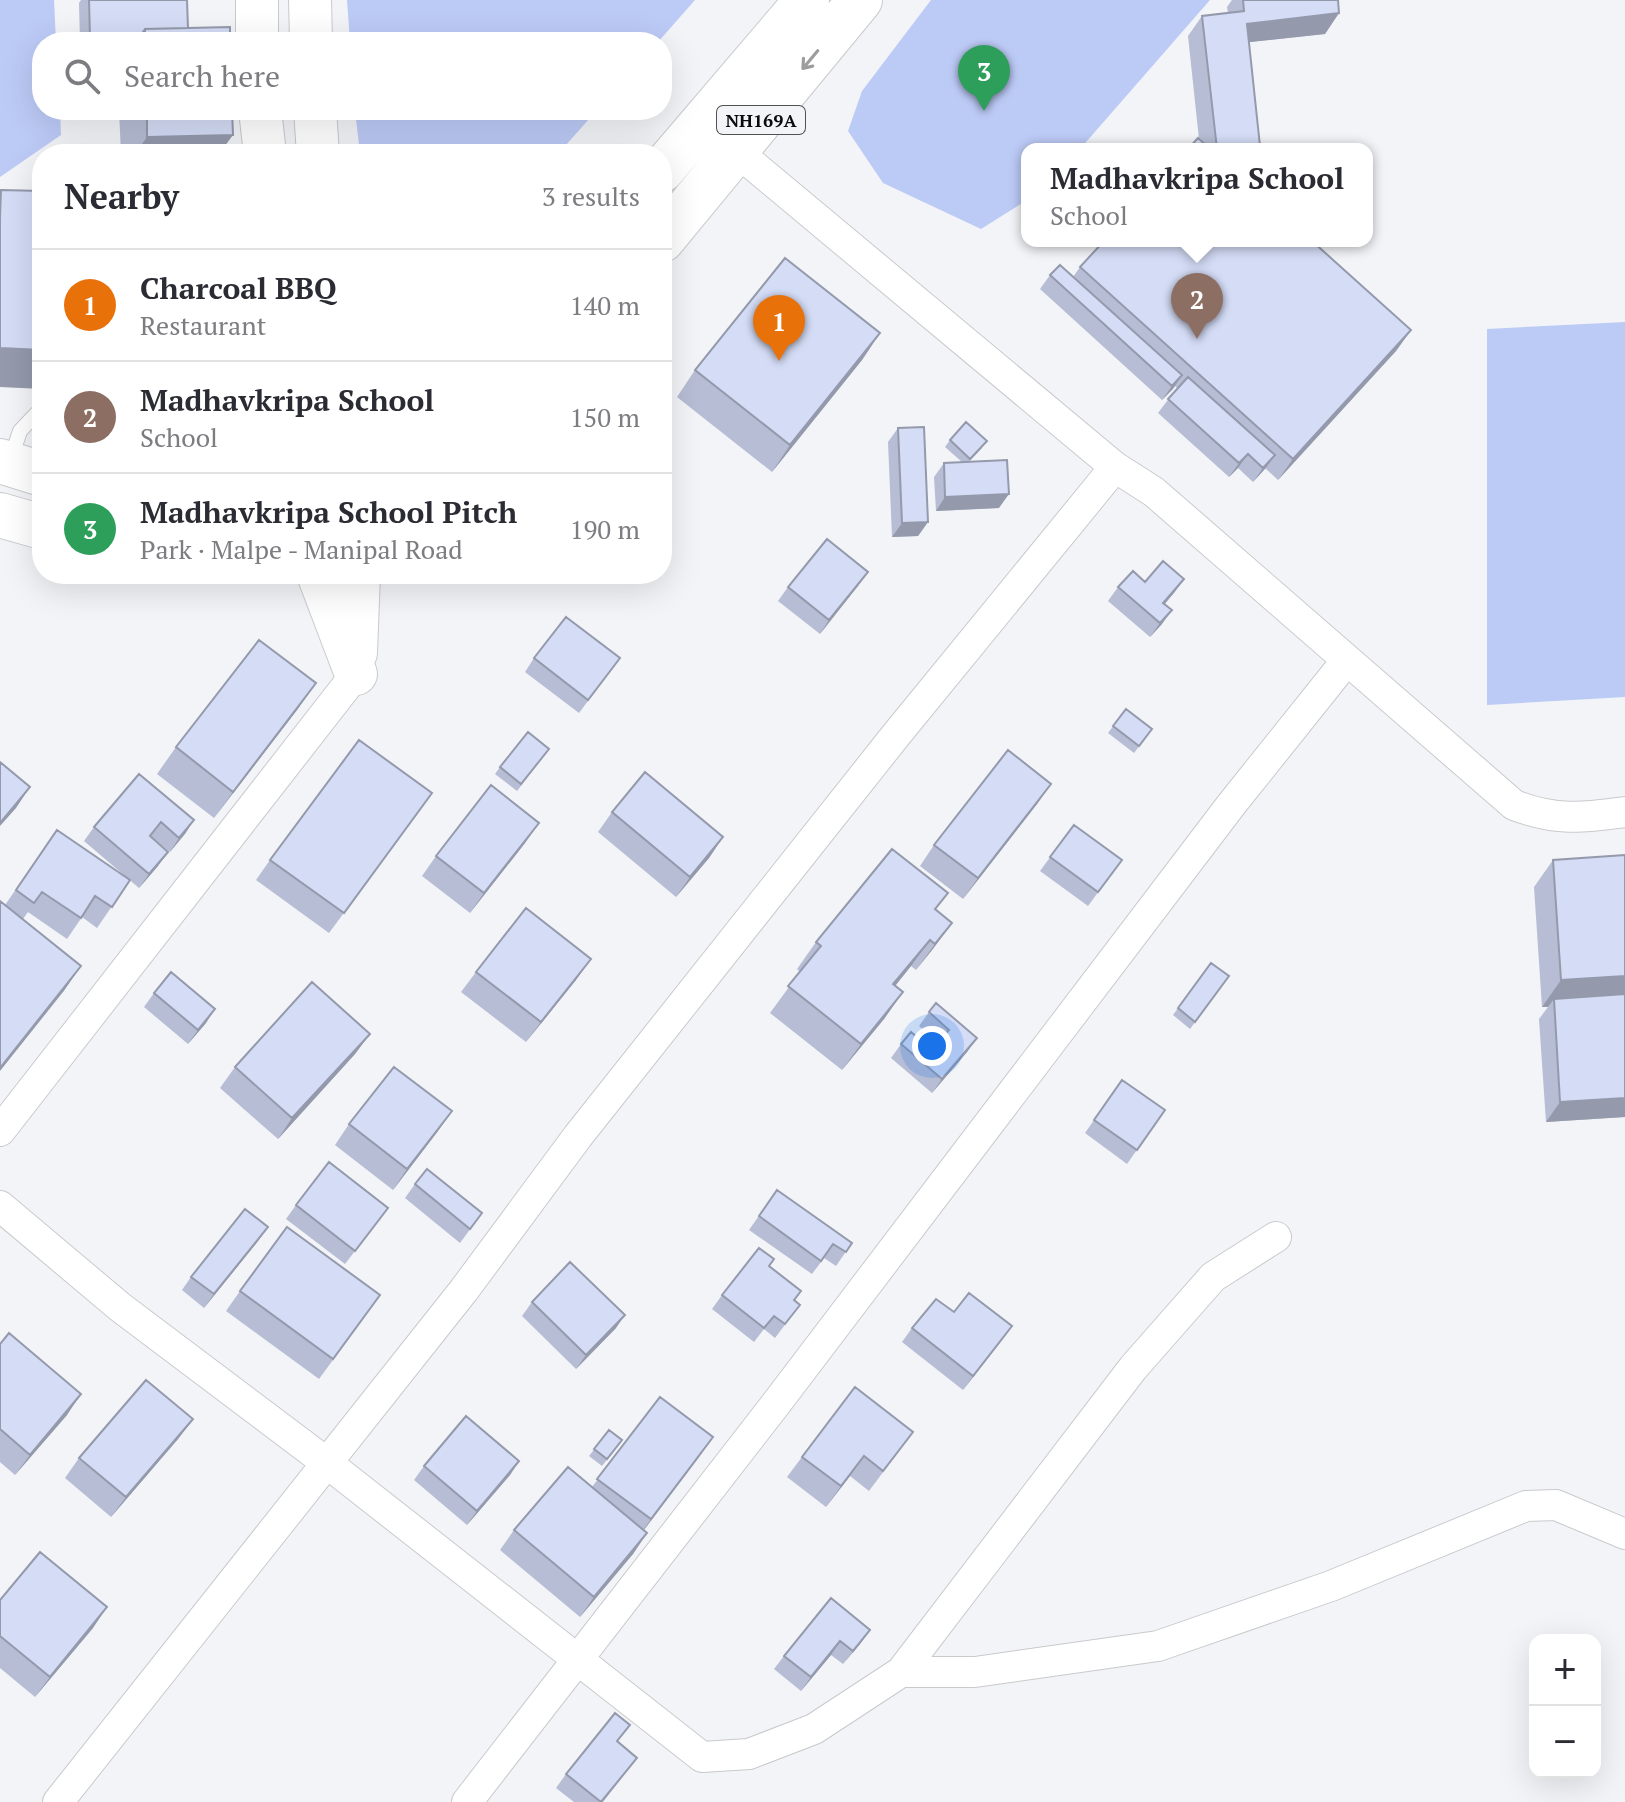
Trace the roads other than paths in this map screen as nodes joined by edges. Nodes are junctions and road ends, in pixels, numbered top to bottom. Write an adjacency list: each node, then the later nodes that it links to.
1 (257, 0): 5 (main road)
2 (310, 0): 6 (main road)
3 (807, 0): 12 (highway, NH169A)
4 (860, 0): 11 (highway, NH169A, one-way to 11)
5 (257, 32)
6 (311, 32)
7 (261, 120): 9 (main road)
8 (316, 120): 10 (main road)
9 (264, 144)
10 (317, 144)
11 (735, 150): 13 (highway, NH169A); 16 (street)
12 (672, 158)
13 (672, 228)
14 (32, 418): 15 (lane)
15 (17, 467)
16 (1115, 467): 21 (street); 27 (street)
17 (0, 515): 18 (highway)
18 (32, 524)
19 (322, 584): 22 (main road)
20 (359, 584): 22 (main road)
21 (1347, 660): 23 (street); 29 (street)
22 (356, 674): 24 (street)
23 (1625, 812)
24 (0, 1131)
25 (0, 1206): 27 (street)
26 (1276, 1237): 30 (street)
27 (327, 1463): 29 (street); 31 (street)
28 (1625, 1534): 30 (street)
29 (578, 1660): 30 (street); 32 (street)
30 (901, 1672)
31 (58, 1802)
32 (467, 1802)

